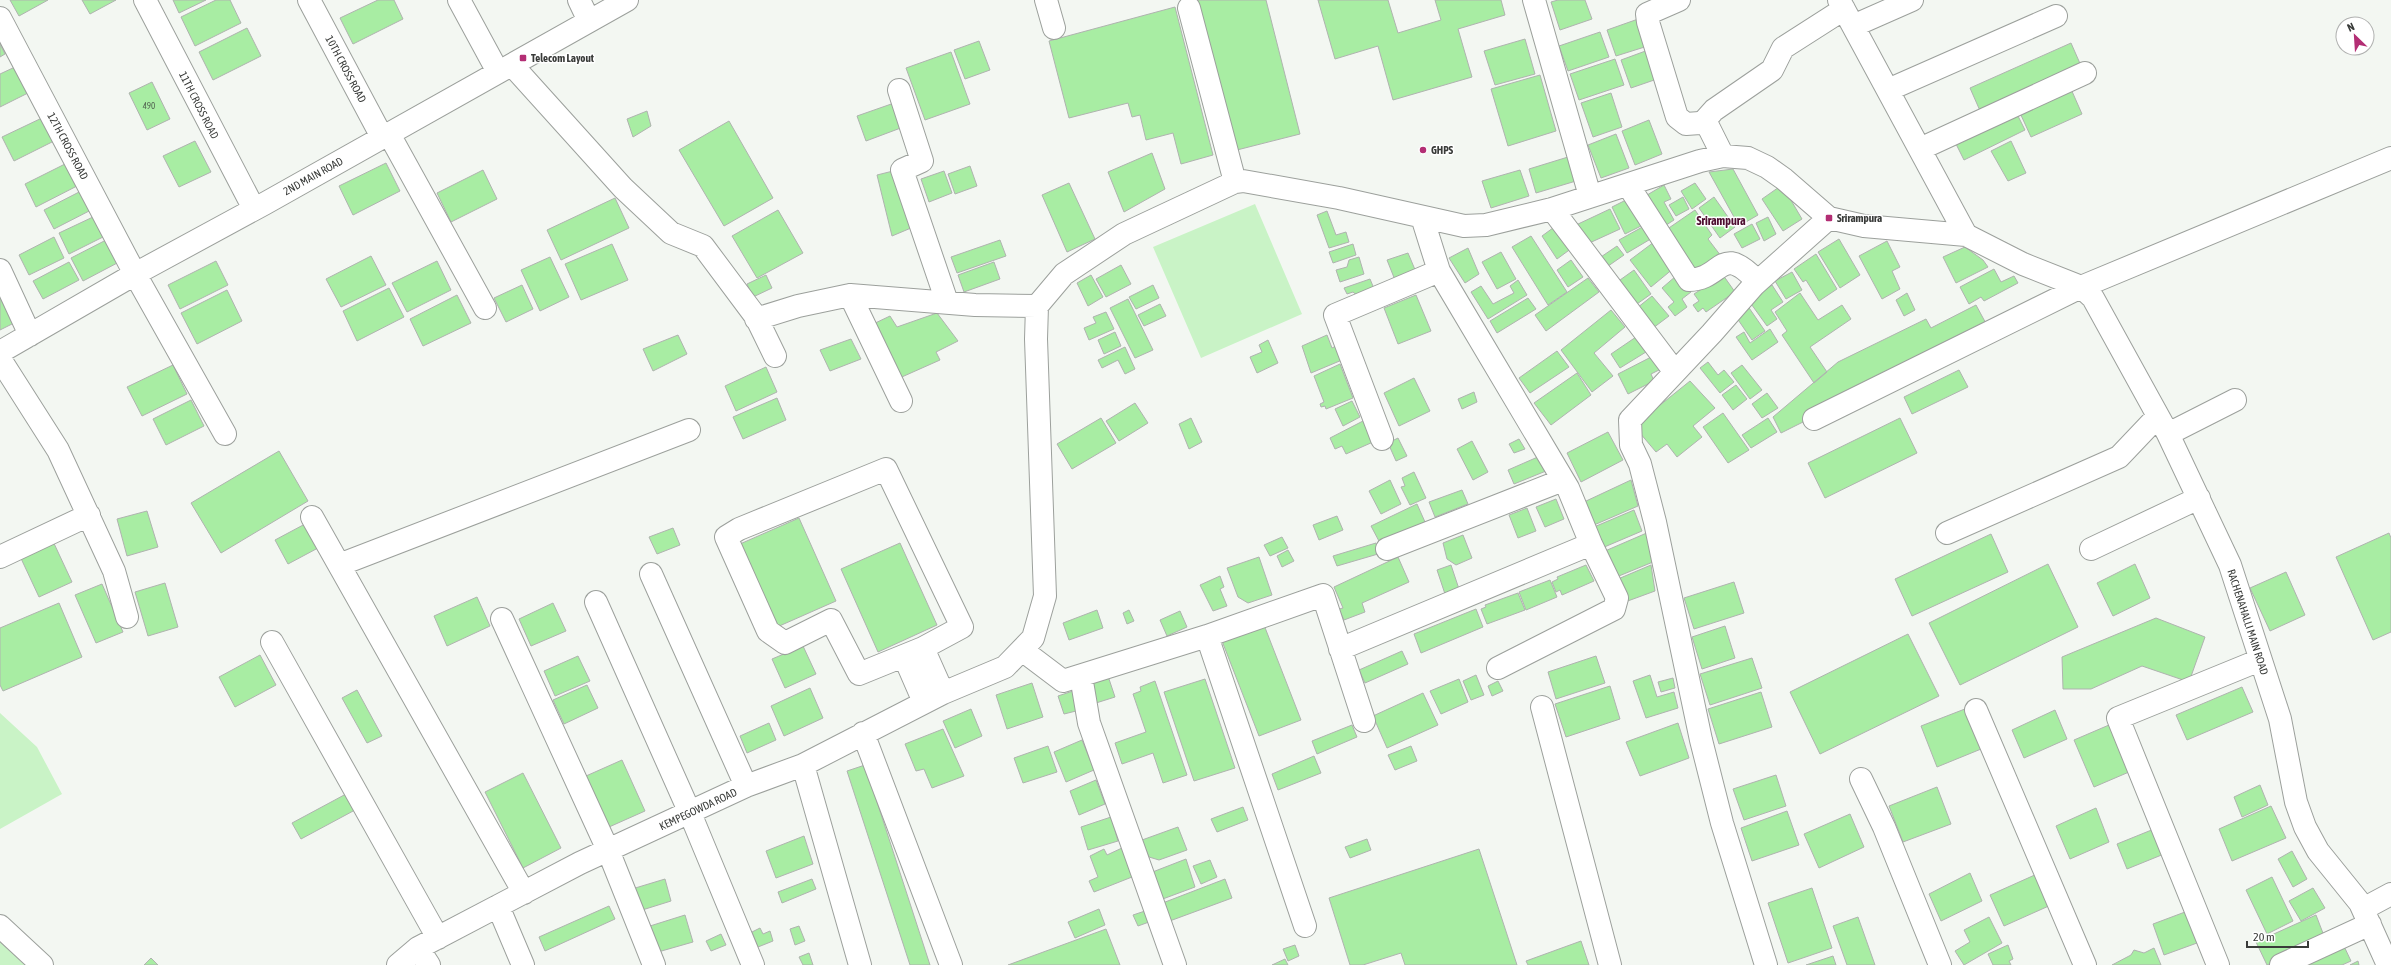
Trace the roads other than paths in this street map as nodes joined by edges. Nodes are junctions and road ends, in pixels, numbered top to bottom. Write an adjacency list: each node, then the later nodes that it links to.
1 (145, 0): 28 (street, 11TH CROSS ROAD)
2 (309, 0): 21 (street, 10TH CROSS ROAD)
3 (459, 0): 16 (street)
4 (579, 0): 14 (street)
5 (626, 0): 14 (street, 2ND MAIN ROAD)
6 (1046, 0): 15 (street)
7 (1534, 0): 27 (street)
8 (1679, 0): 20 (street)
9 (1912, 0): 11 (street)
10 (1189, 8): 25 (street)
11 (1845, 12): 19 (street); 20 (street)
12 (2056, 16): 19 (street)
13 (0, 18): 35 (street, 12TH CROSS ROAD)
14 (589, 21): 16 (street, 2ND MAIN ROAD)
15 (1054, 28)
16 (505, 68): 21 (street, 2ND MAIN ROAD); 42 (street)
17 (2085, 73): 22 (street)
18 (899, 90): 39 (street)
19 (1888, 90): 22 (street)
20 (1705, 120): 23 (street)
21 (386, 136): 28 (street, 2ND MAIN ROAD); 41 (street, 10TH CROSS ROAD)
22 (1920, 150): 32 (street)
23 (1723, 156): 26 (street); 31 (street)
24 (2391, 158): 37 (street)
25 (1235, 182): 30 (street); 40 (street)
26 (1628, 185): 27 (street); 36 (street)
27 (1590, 196): 29 (street)
28 (254, 209): 35 (street, 2ND MAIN ROAD)
29 (1552, 209): 30 (street); 47 (street)
30 (1422, 217): 34 (street)
31 (1829, 218): 32 (street); 36 (street)
32 (1966, 235): 37 (street)
33 (0, 270): 43 (street)
34 (1439, 270): 54 (street); 55 (street)
35 (135, 274): 43 (street, 2ND MAIN ROAD); 53 (street, 12TH CROSS ROAD)
36 (1758, 282): 47 (street)
37 (2081, 287): 50 (street); 51 (street, RACHENAHALLI MAIN ROAD)
38 (850, 295): 39 (street); 42 (street); 49 (street)
39 (948, 302): 40 (street)
40 (1037, 306): 72 (street)
41 (485, 308)
42 (756, 318): 45 (street)
43 (30, 335): 44 (street, 2ND MAIN ROAD)
44 (0, 352)
45 (774, 356)
46 (0, 359): 57 (street)
47 (1675, 372): 104 (street)
48 (2235, 400): 51 (street)
49 (901, 401)
50 (1814, 420)
51 (2163, 426): 56 (street, RACHENAHALLI MAIN ROAD); 59 (street)
52 (689, 430): 64 (street)
53 (225, 434)
54 (1382, 439)
55 (1563, 480): 60 (street); 61 (street)
56 (2199, 498): 62 (street); 74 (street, RACHENAHALLI MAIN ROAD)
57 (89, 515): 63 (street); 67 (street)
58 (312, 517): 64 (street)
59 (1947, 533)
60 (1590, 544): 71 (street); 75 (street)
61 (1387, 549)
62 (2091, 549)
63 (0, 557)
64 (339, 565): 87 (street)
65 (651, 574): 84 (street)
66 (596, 602): 85 (street)
67 (127, 618)
68 (502, 619): 86 (street)
69 (1207, 636): 71 (street); 76 (street); 92 (street)
70 (272, 642): 93 (street)
71 (1340, 649): 80 (street)
72 (1022, 650): 76 (street); 77 (street, KEMPEGOWDA ROAD)
73 (913, 652): 73 (street); 77 (street)
74 (2260, 660): 90 (street, RACHENAHALLI MAIN ROAD); 107 (street)
75 (1498, 668)
76 (1081, 676): 102 (street)
77 (933, 698): 81 (street, KEMPEGOWDA ROAD)
78 (1542, 707): 103 (street)
79 (1976, 710): 106 (street)
80 (1364, 721)
81 (863, 732): 82 (street, KEMPEGOWDA ROAD); 101 (street)
82 (803, 765): 84 (street, KEMPEGOWDA ROAD); 100 (street)
83 (1861, 778): 105 (street)
84 (746, 786): 85 (street, KEMPEGOWDA ROAD)
85 (690, 813): 86 (street, KEMPEGOWDA ROAD); 99 (street)
86 (608, 850): 87 (street, KEMPEGOWDA ROAD); 98 (street)
87 (524, 893): 89 (street, KEMPEGOWDA ROAD)
88 (2391, 894): 90 (street)
89 (498, 906): 93 (street, KEMPEGOWDA ROAD); 97 (street)
90 (2367, 916): 108 (street); 109 (street, RACHENAHALLI MAIN ROAD)
91 (0, 926): 95 (street)
92 (1305, 926)
93 (438, 938): 94 (street, KEMPEGOWDA ROAD)
94 (423, 957): 96 (street, KEMPEGOWDA ROAD)
95 (42, 965)
96 (398, 965)
97 (523, 965)
98 (654, 965)
99 (753, 965)
100 (860, 965)
101 (951, 965)
102 (1175, 965)
103 (1610, 965)
104 (1766, 965)
105 (1940, 965)
106 (2085, 965)
107 (2218, 965)
108 (2281, 965)
109 (2388, 965)

